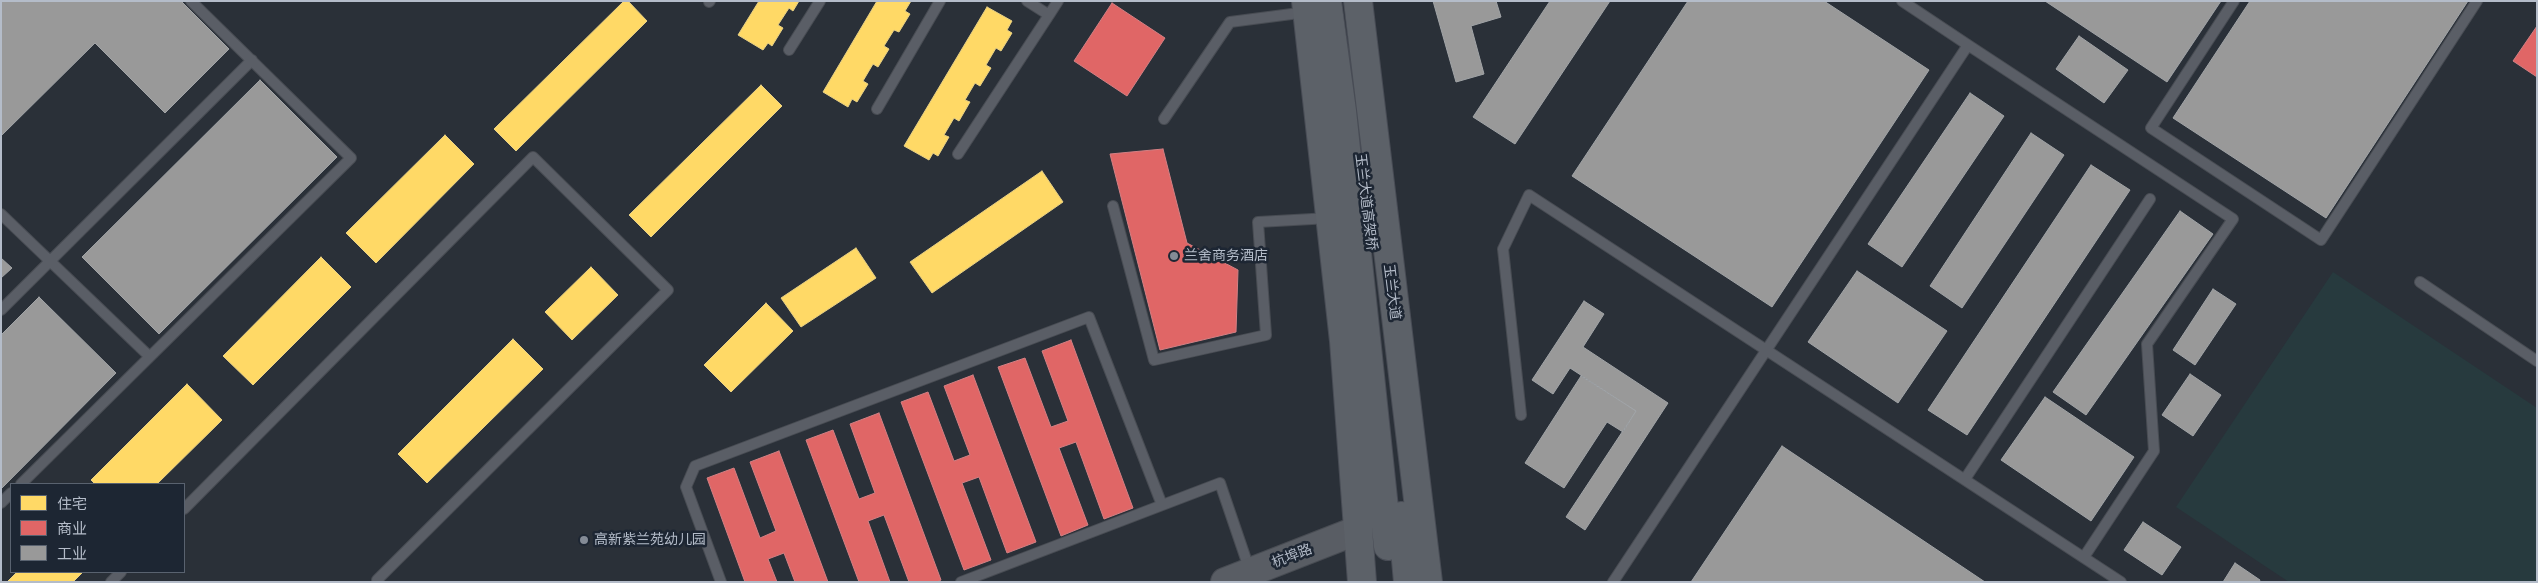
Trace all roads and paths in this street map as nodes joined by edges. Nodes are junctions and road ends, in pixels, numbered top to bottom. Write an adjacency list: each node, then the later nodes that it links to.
1 (191, 1): 15 (lane)
2 (820, 1): 14 (lane)
3 (940, 1): 16 (lane)
4 (1027, 1): 12 (lane)
5 (1058, 1): 12 (lane)
6 (1340, 1): 46 (main road, 玉兰大道高架桥)
7 (1358, 1): 47 (main road, 玉兰大道)
8 (1902, 1): 13 (lane)
9 (2234, 1): 10 (lane)
10 (2477, 1)
11 (1314, 5): 17 (lane); 22 (main road); 45 (main road, 玉兰大道高架桥)
12 (1049, 14): 18 (lane)
13 (1968, 45): 26 (lane); 35 (lane)
14 (790, 50)
15 (252, 60): 23 (lane); 27 (lane)
16 (876, 109)
17 (1164, 119)
18 (958, 154)
19 (2150, 200): 30 (lane)
20 (1113, 206): 22 (lane)
21 (1, 214): 23 (lane)
22 (1331, 218): 34 (main road)
23 (50, 261): 25 (lane); 27 (lane)
24 (2420, 282): 28 (lane)
25 (1, 310)
26 (1767, 349): 29 (lane); 30 (lane); 48 (lane)
27 (149, 356): 31 (lane)
28 (2537, 361)
29 (1522, 415)
30 (1964, 479): 35 (lane)
31 (21, 483)
32 (1162, 505): 36 (lane); 41 (lane); 42 (lane)
33 (185, 508): 40 (lane)
34 (1358, 530): 36 (main road, 杭埠路); 44 (main road)
35 (2084, 557): 38 (lane)
36 (1250, 572): 43 (main road, 杭埠路)
37 (120, 573): 39 (lane)
38 (2109, 579): 49 (lane)
39 (111, 582)
40 (379, 582)
41 (722, 582)
42 (961, 582)
43 (1225, 582)
44 (1362, 582)
45 (1391, 582)
46 (1408, 582)
47 (1428, 582)
48 (1613, 582)
49 (2120, 582)

